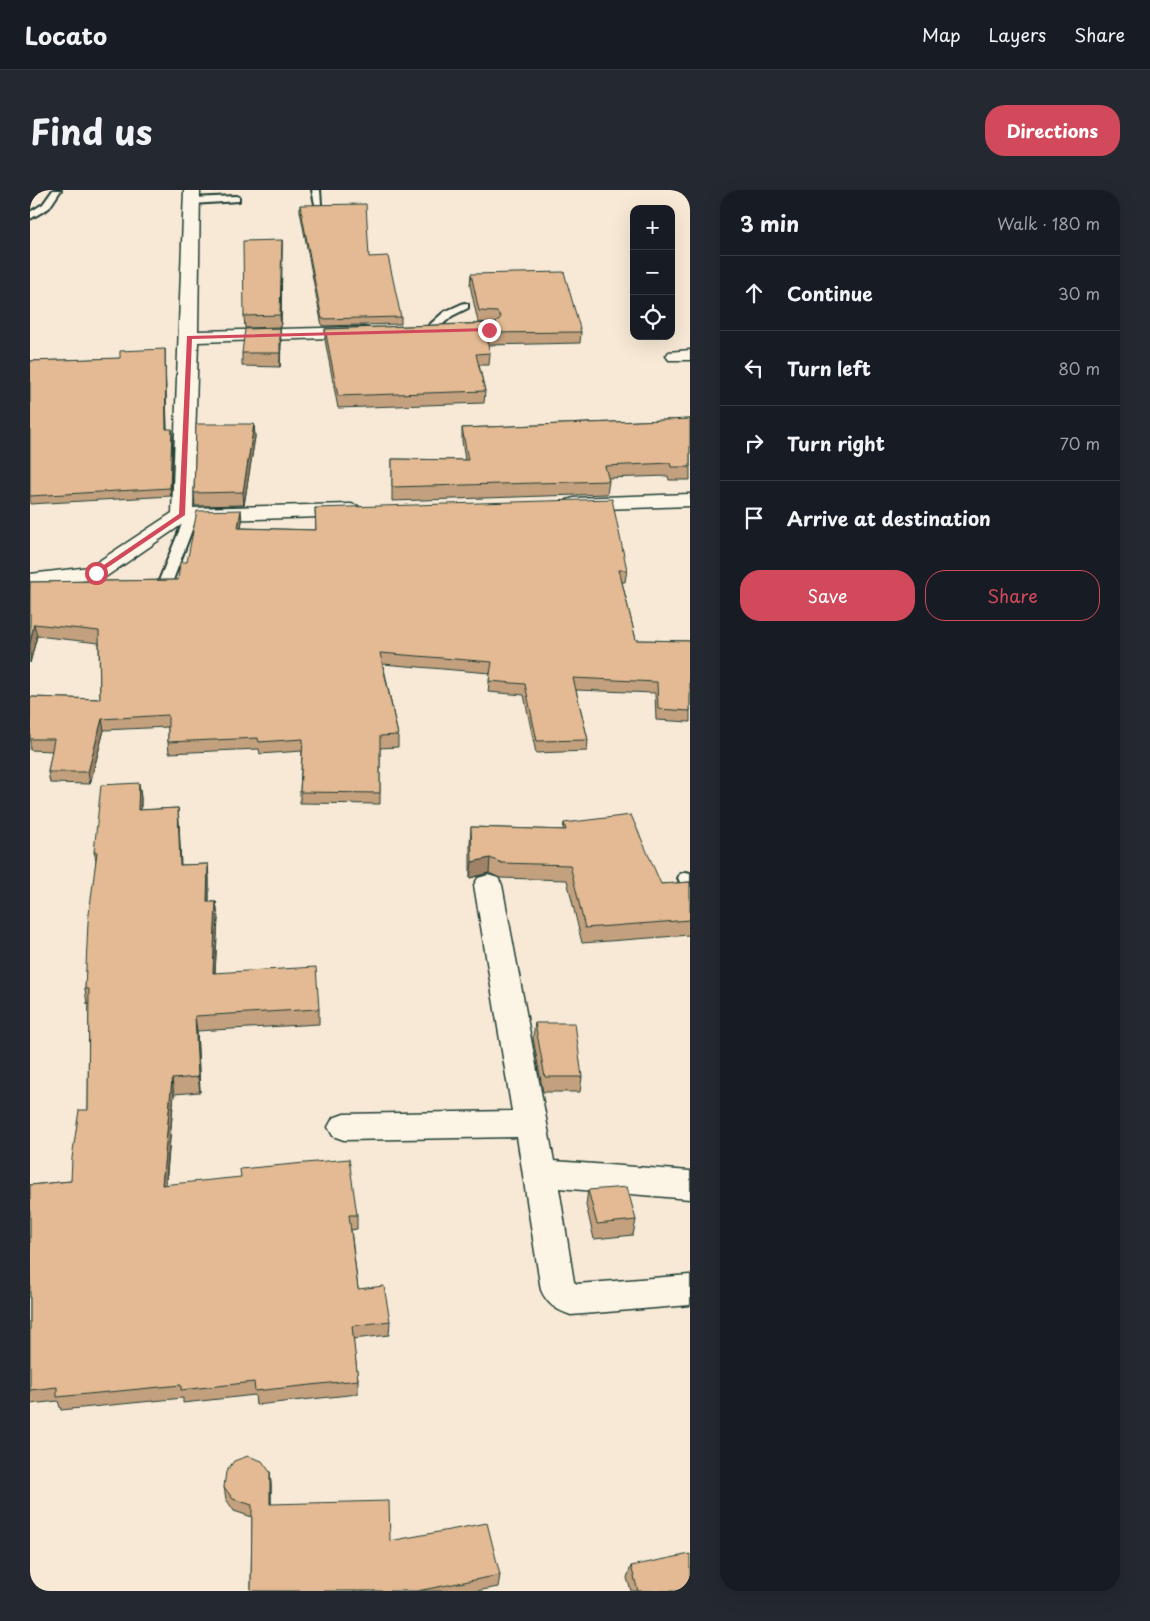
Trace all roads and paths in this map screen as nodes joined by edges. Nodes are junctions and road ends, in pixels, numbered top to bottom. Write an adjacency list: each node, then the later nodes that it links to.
1 (56, 190): 6 (lane)
2 (316, 190): 5 (lane)
3 (192, 196): 4 (lane); 12 (street)
4 (236, 199)
5 (318, 202)
6 (30, 216)
7 (464, 306): 8 (lane)
8 (430, 330): 9 (street); 10 (street)
9 (460, 330)
10 (411, 331)
11 (382, 332): 12 (street)
12 (189, 337): 16 (street)
13 (690, 500): 14 (street)
14 (551, 504)
15 (371, 509): 16 (street)
16 (187, 514): 17 (street); 18 (lane)
17 (30, 581)
18 (163, 588)
19 (488, 885): 20 (street)
20 (530, 1124): 21 (street); 22 (street)
21 (344, 1127)
22 (540, 1173): 23 (street); 24 (street)
23 (690, 1185)
24 (690, 1290)

